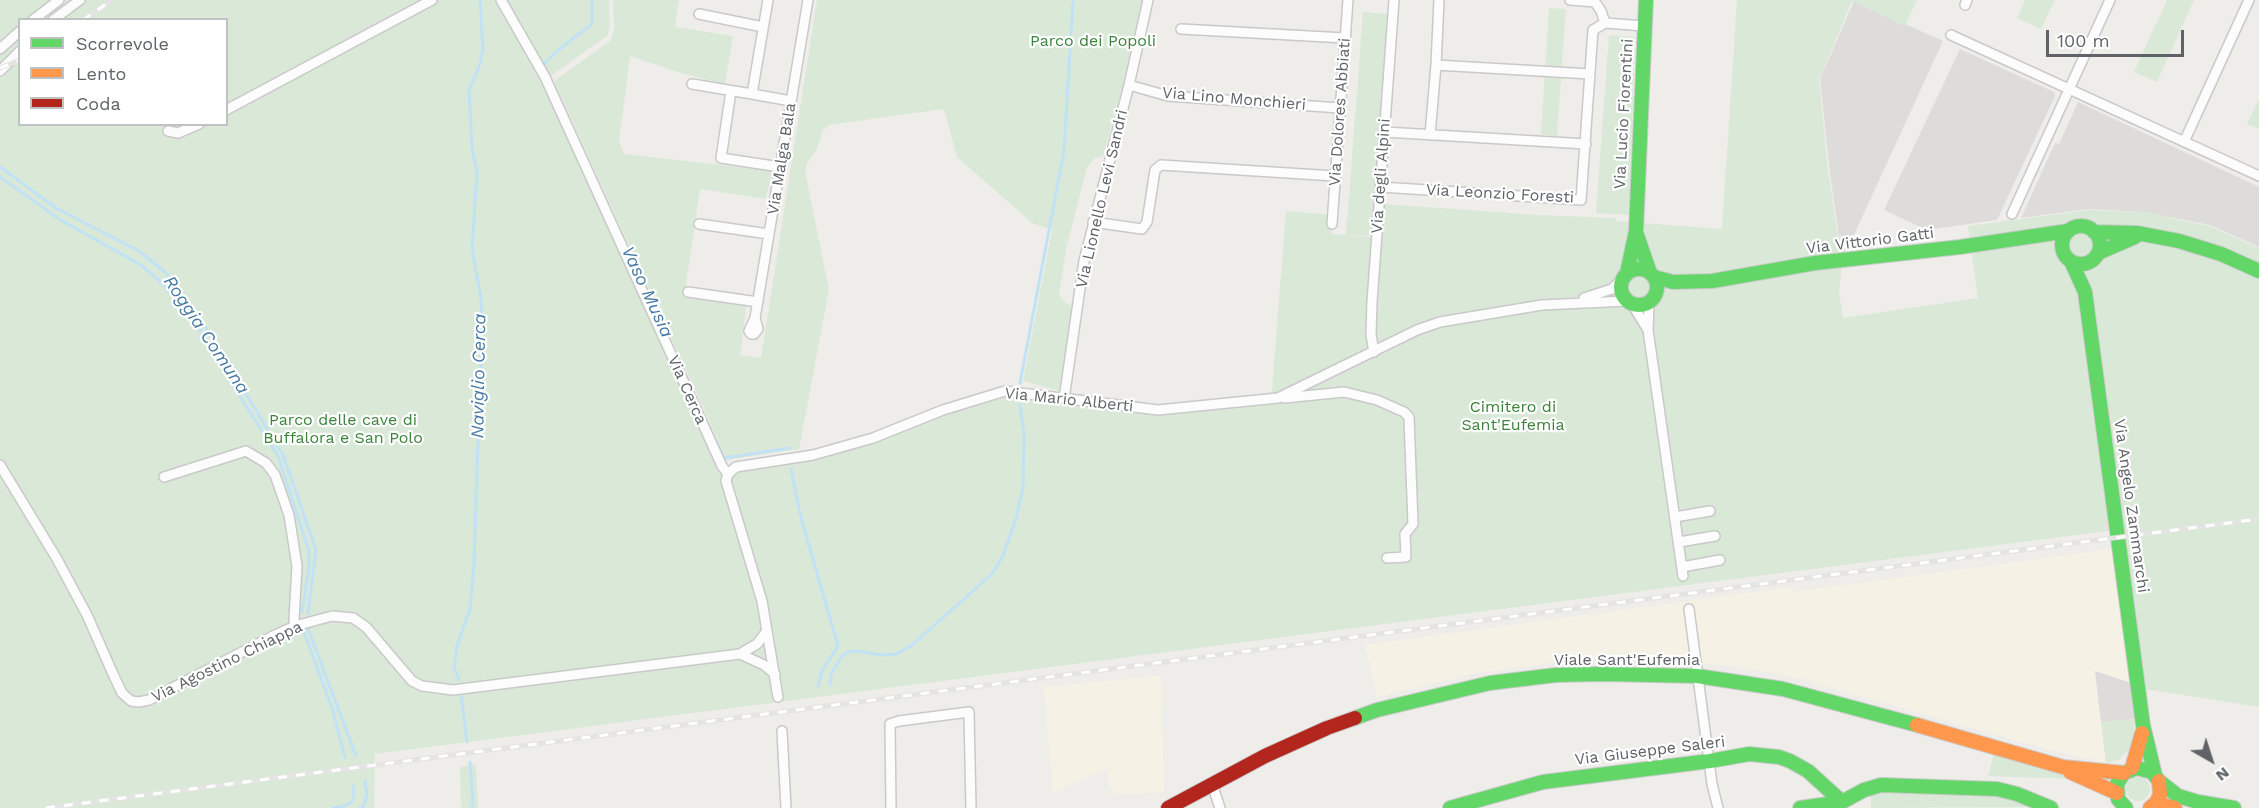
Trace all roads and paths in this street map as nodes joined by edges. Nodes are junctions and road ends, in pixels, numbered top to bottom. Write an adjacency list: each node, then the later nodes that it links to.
1 (59, 0): 16 (street)
2 (80, 0): 17 (street)
3 (432, 0): 37 (street)
4 (501, 0): 76 (street, Via Cerca)
5 (768, 0): 20 (street)
6 (808, 0): 35 (street, Via Malga Bala)
7 (1148, 0): 31 (street, Via Lionello Levi Sandri)
8 (1347, 0): 24 (street, Via Dolores Abbiati)
9 (1394, 0): 40 (street, Via degli Alpini)
10 (1439, 0): 27 (street)
11 (1570, 0): 18 (street)
12 (1646, 0): 19 (street, Via Lucio Fiorentini)
13 (2110, 0): 32 (street)
14 (2249, 0): 42 (street)
15 (699, 14): 20 (street)
16 (36, 18)
17 (56, 18)
18 (1605, 23): 19 (street); 29 (street, Via Leonzio Foresti)
19 (1644, 26): 52 (street, Via Lucio Fiorentini)
20 (763, 27): 34 (street)
21 (1181, 29): 24 (street)
22 (18, 33): 25 (street)
23 (1951, 35): 32 (street)
24 (1345, 38): 36 (street, Via Dolores Abbiati)
25 (0, 49)
26 (18, 53): 28 (street)
27 (1436, 65): 29 (street); 41 (street)
28 (0, 71)
29 (1590, 74): 43 (street, Via Leonzio Foresti)
30 (692, 84): 33 (street)
31 (1129, 85): 36 (street, Via Lino Monchieri); 49 (street, Via Lionello Levi Sandri)
32 (2069, 89): 42 (street); 48 (street)
33 (730, 91): 34 (street); 44 (street)
34 (752, 94): 35 (street)
35 (791, 101): 44 (street, Via Malga Bala)
36 (1340, 108): 45 (street, Via Dolores Abbiati)
37 (228, 109)
38 (194, 126): 39 (street)
39 (168, 132)
40 (1384, 132): 41 (street); 47 (street, Via degli Alpini)
41 (1430, 135): 43 (street)
42 (2184, 142): 46 (street)
43 (1586, 144): 47 (street, Via Leonzio Foresti)
44 (780, 167): 55 (street, Via Malga Bala)
45 (1335, 176): 49 (street); 51 (street, Via Dolores Abbiati)
46 (2259, 176)
47 (1381, 187): 72 (street, Via degli Alpini)
48 (2013, 214)
49 (1093, 222): 73 (street, Via Lionello Levi Sandri)
50 (699, 224): 55 (street)
51 (1332, 224)
52 (1636, 231): 61 (street, Via Lucio Fiorentini); 62 (street, Via Lucio Fiorentini)
53 (2068, 231): 54 (street, Via Vittorio Gatti); 57 (street, Via Vittorio Gatti); 58 (street)
54 (2094, 232): 56 (street, Via Vittorio Gatti); 59 (street)
55 (769, 234): 67 (street, Via Malga Bala)
56 (2149, 236): 59 (street, Via Vittorio Gatti); 60 (street, Via Vittorio Gatti)
57 (2033, 237): 58 (street); 63 (street, Via Vittorio Gatti)
58 (2067, 256): 59 (street, Via Vittorio Gatti); 65 (street, Via Angelo Zammarchi)
59 (2095, 256): 65 (street, Via Angelo Zammarchi)
60 (2259, 271)
61 (1652, 275): 62 (street); 63 (street, Via Vittorio Gatti); 66 (street)
62 (1625, 276): 68 (street, Via Mario Alberti); 69 (street)
63 (1712, 280): 66 (street, Via Vittorio Gatti)
64 (688, 292): 67 (street)
65 (2085, 292): 91 (street, Via Angelo Zammarchi)
66 (1651, 301): 69 (street); 71 (street)
67 (758, 302): 70 (street, Via Malga Bala)
68 (1570, 302): 69 (street, Via Mario Alberti); 72 (street, Via Mario Alberti)
69 (1629, 302): 71 (street)
70 (755, 318)
71 (1648, 330): 79 (street)
72 (1374, 352): 74 (street, Via Mario Alberti)
73 (1064, 399): 74 (street, Via Mario Alberti); 76 (street, Via Mario Alberti)
74 (1278, 399): 82 (street, Via Mario Alberti)
75 (0, 465): 85 (street, Via Agostino Chiappa)
76 (728, 474): 86 (street, Via Cerca)
77 (164, 477): 85 (street)
78 (1710, 511): 79 (street)
79 (1675, 517): 81 (street)
80 (1715, 536): 81 (street)
81 (1679, 542): 83 (street)
82 (1386, 558)
83 (1720, 560)
84 (1689, 609): 89 (street)
85 (296, 626): 87 (street, Via Agostino Chiappa)
86 (766, 632): 87 (street); 88 (street, Via Cerca)
87 (740, 654): 88 (street)
88 (775, 674): 90 (street, Via Cerca)
89 (1697, 676): 93 (street); 94 (street, Viale Sant'Eufemia); 97 (street, Viale Sant'Eufemia)
90 (778, 697)
91 (2143, 725): 95 (street, Via Angelo Zammarchi); 96 (street, Via Angelo Zammarchi)
92 (782, 731): 102 (street)
93 (1710, 761): 99 (street, Via Giuseppe Saleri); 107 (street, Via Giuseppe Saleri); 108 (street)
94 (2063, 767): 95 (street, Viale Sant'Eufemia); 98 (street, Viale Sant'Eufemia)
95 (2128, 771): 96 (street, Viale Sant'Eufemia); 98 (street, Via Angelo Zammarchi)
96 (2157, 778): 101 (street); 111 (street, Viale Sant'Eufemia)
97 (1212, 784): 105 (street, Viale Sant'Eufemia); 106 (street)
98 (2118, 802)
99 (1844, 805): 100 (street); 109 (street)
100 (2049, 807)
101 (2151, 807): 110 (street)
102 (786, 808)
103 (891, 808): 104 (street)
104 (971, 808)
105 (1168, 808)
106 (1220, 808)
107 (1450, 808)
108 (1718, 808)
109 (1800, 808)
110 (2175, 808)
111 (2234, 808)

